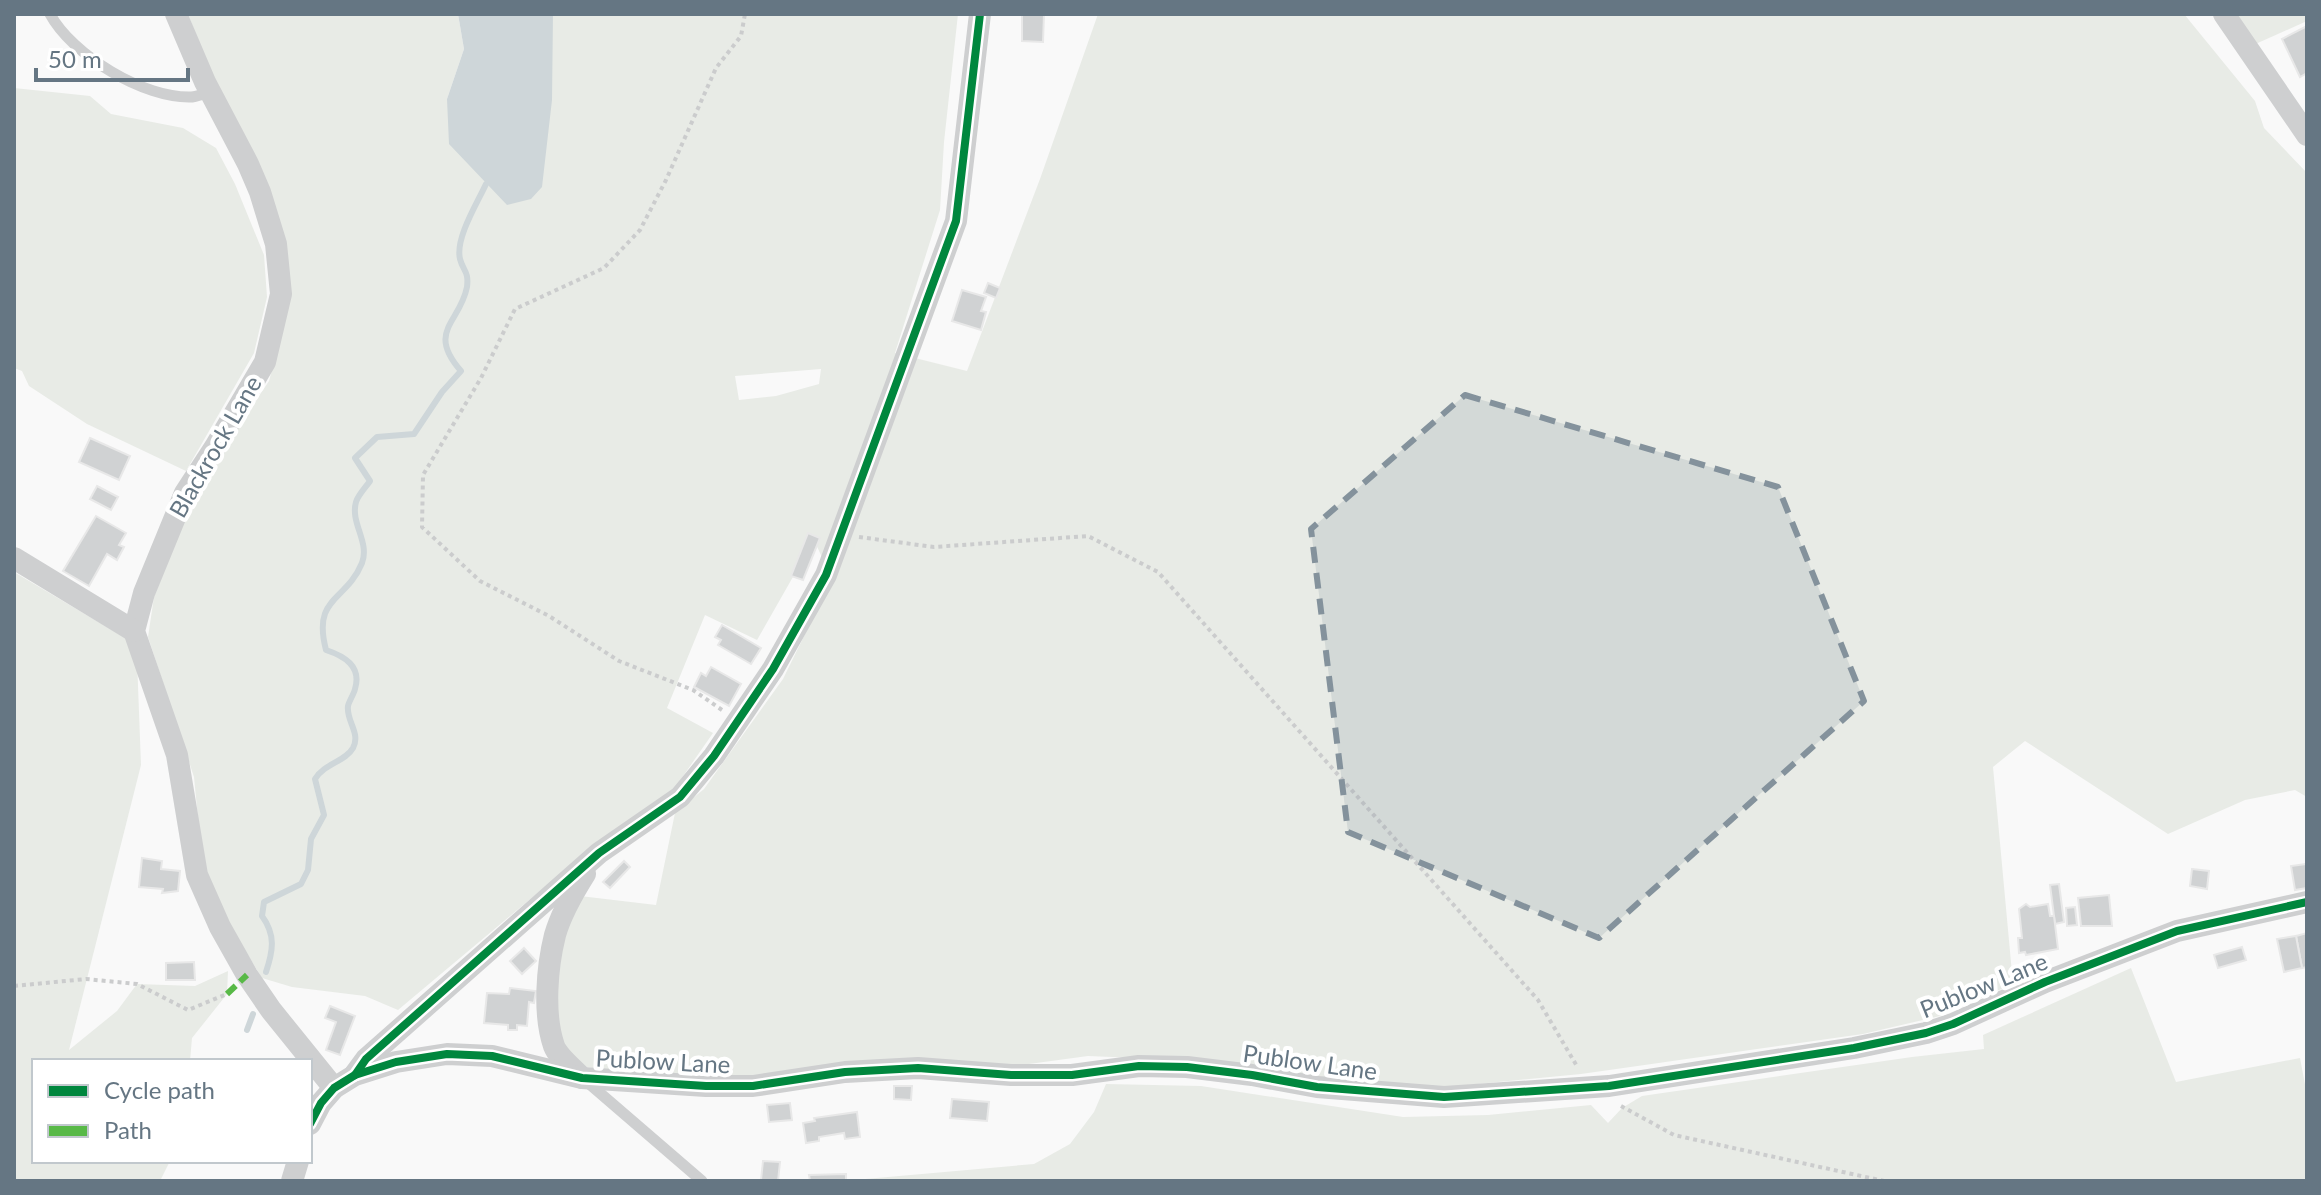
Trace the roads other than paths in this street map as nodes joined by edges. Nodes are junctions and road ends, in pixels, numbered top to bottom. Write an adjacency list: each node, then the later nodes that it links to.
1 (50, 14): 5 (lane)
2 (176, 14): 5 (street, Blackrock Lane)
3 (980, 14): 9 (street)
4 (2224, 14): 6 (street)
5 (210, 92): 8 (street, Blackrock Lane)
6 (2307, 135)
7 (14, 558): 8 (street)
8 (134, 631): 11 (street)
9 (599, 853): 13 (street); 14 (street)
10 (2307, 902): 14 (street, Publow Lane)
11 (311, 1059)
12 (312, 1061): 15 (street)
13 (355, 1075): 14 (street, Publow Lane); 15 (street, Publow Lane)
14 (582, 1078): 17 (lane)
15 (334, 1088): 16 (street, Publow Lane)
16 (312, 1120)
17 (702, 1181)

